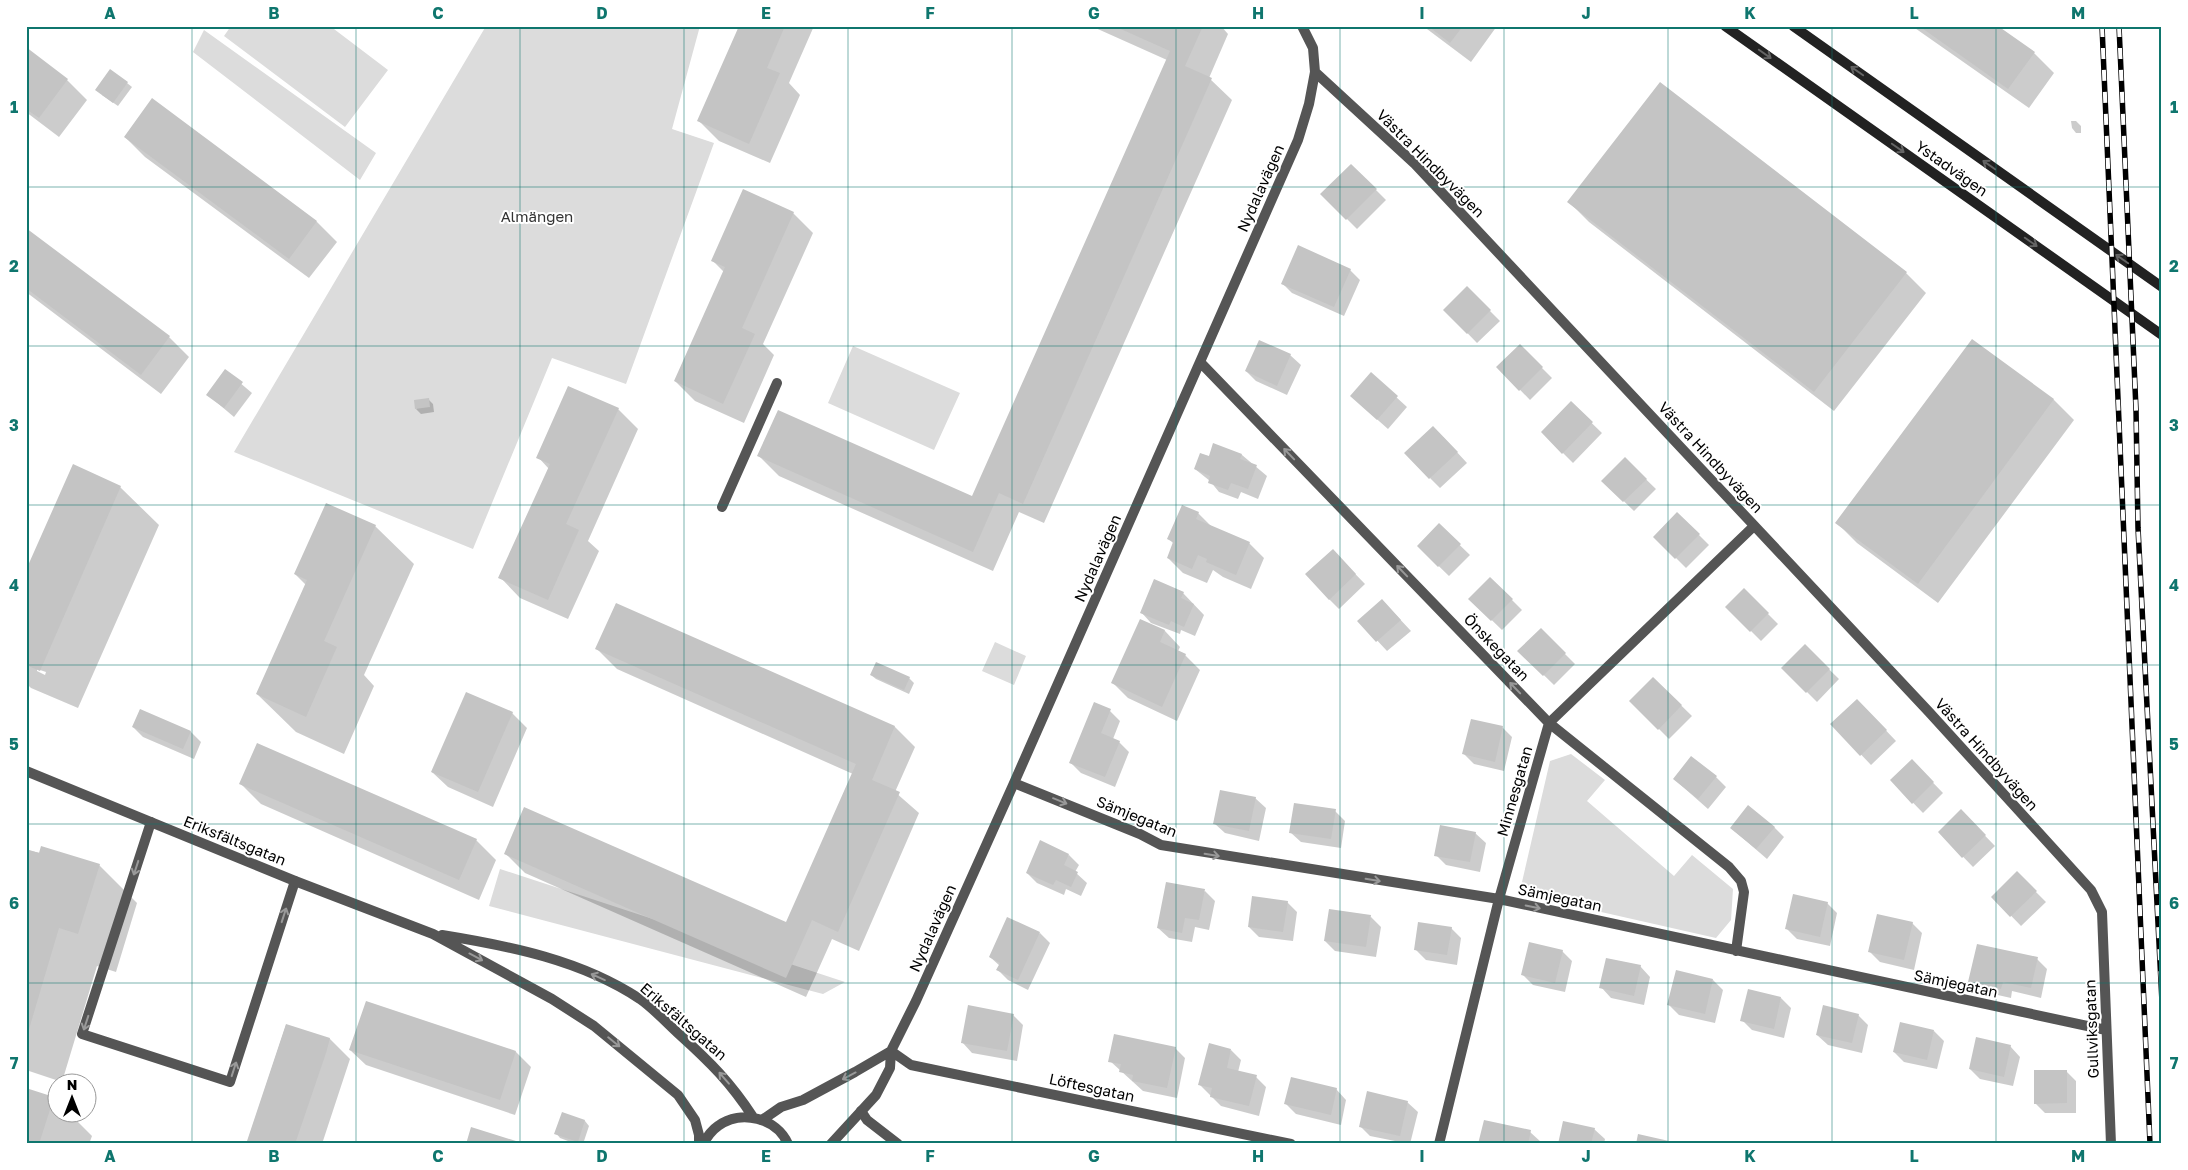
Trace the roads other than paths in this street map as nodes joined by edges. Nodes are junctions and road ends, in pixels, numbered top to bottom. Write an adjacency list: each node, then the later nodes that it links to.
1 (1302, 26): 4 (street)
2 (1726, 26): 6 (main road, Ystadvägen, one-way to 6)
3 (1793, 26): 5 (main road, Ystadvägen, one-way to 3)
4 (1315, 72): 7 (street, Nydalavägen); 10 (street, Västra Hindbyvägen)
5 (2162, 288)
6 (2162, 335)
7 (1200, 362): 11 (street, Önskegatan, one-way to 7); 13 (street, Nydalavägen)
8 (777, 383): 9 (street)
9 (722, 507)
10 (1754, 526): 11 (street); 17 (street, Västra Hindbyvägen)
11 (1549, 723): 16 (street, Minnesgatan); 19 (street, Önskegatan)
12 (26, 771): 14 (street, Eriksfältsgatan)
13 (1014, 783): 16 (street, Sämjegatan, one-way to 16); 21 (street, Nydalavägen)
14 (151, 822): 15 (street, Eriksfältsgatan); 15 (street, one-way to 15)
15 (295, 881): 18 (street, Eriksfältsgatan)
16 (1499, 899): 19 (street, Sämjegatan, one-way to 19); 30 (street, Minnesgatan)
17 (2102, 912): 20 (street, Gullviksgatan)
18 (433, 934): 23 (street, Eriksfältsgatan, one-way to 18); 24 (street, Eriksfältsgatan, one-way to 24)
19 (1736, 951): 20 (street, Sämjegatan)
20 (2106, 1030): 31 (street, Gullviksgatan)
21 (890, 1051): 22 (street, Nydalavägen); 23 (street, one-way to 23); 29 (street, Löftesgatan)
22 (861, 1111): 27 (street, Nydalavägen); 28 (street)
23 (758, 1118): 25 (street); 26 (street, Eriksfältsgatan)
24 (699, 1144)
25 (703, 1144)
26 (788, 1144)
27 (831, 1144)
28 (898, 1144)
29 (1291, 1144)
30 (1439, 1144)
31 (2111, 1144)

